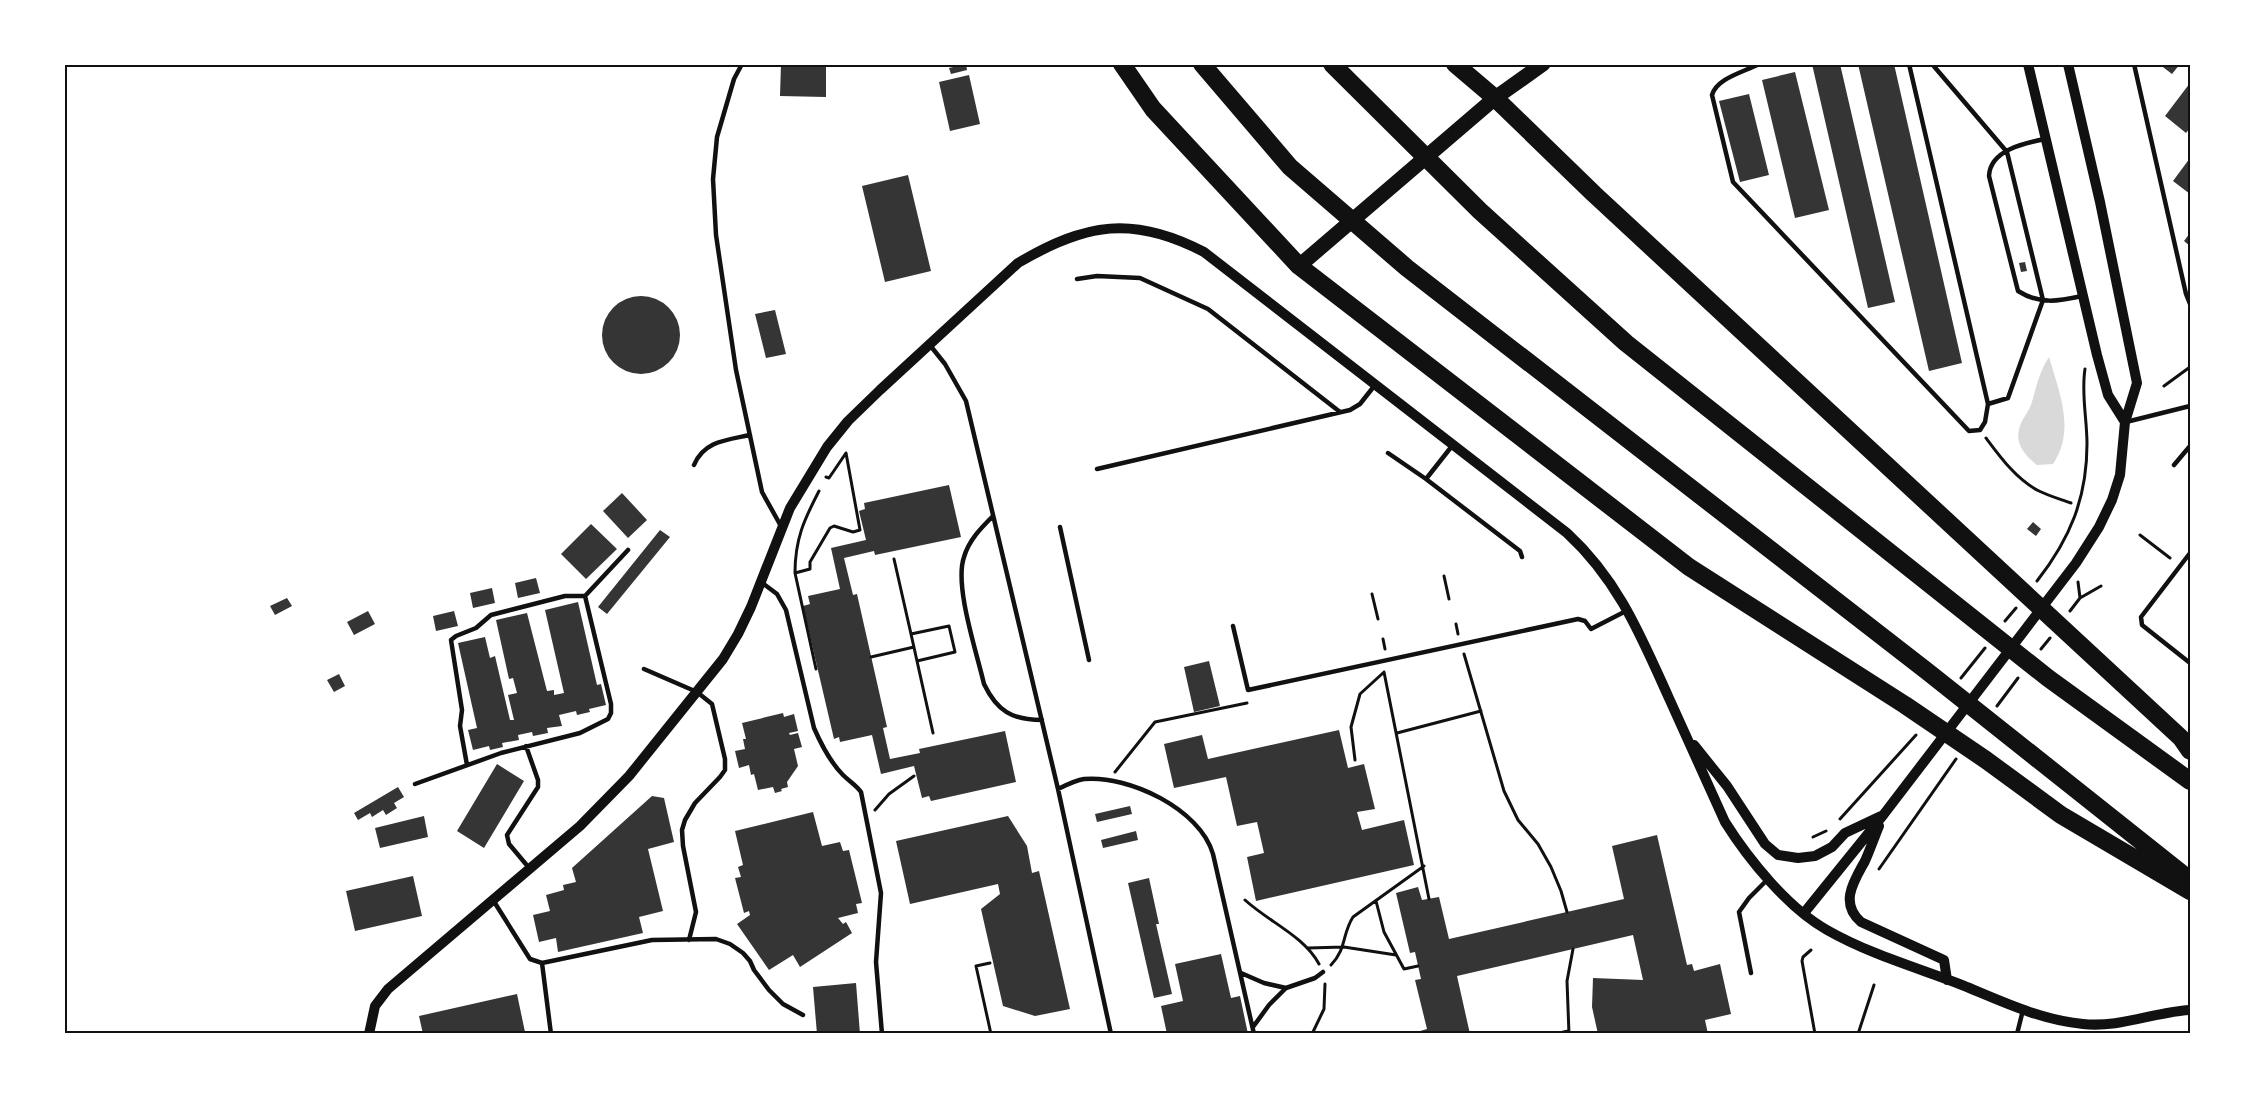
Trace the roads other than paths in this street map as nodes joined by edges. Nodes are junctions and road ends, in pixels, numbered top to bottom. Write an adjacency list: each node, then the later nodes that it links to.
1 (742, 64): 27 (lane)
2 (1122, 64): 16 (highway)
3 (1202, 64): 60 (highway)
4 (1332, 64): 54 (highway)
5 (1455, 64): 13 (highway)
6 (1543, 64): 13 (main road)
7 (1759, 64): 23 (lane)
8 (1909, 64): 23 (lane)
9 (1932, 64): 15 (lane)
10 (2028, 64): 14 (street)
11 (2068, 64): 26 (street)
12 (2134, 64): 20 (lane)
13 (1495, 98): 16 (main road); 52 (highway)
14 (2045, 138): 15 (lane); 18 (street)
15 (2007, 152): 19 (lane); 19 (lane)
16 (1299, 266): 61 (highway)
17 (1077, 279): 25 (lane)
18 (2083, 296): 19 (lane); 26 (street)
19 (2043, 300): 23 (lane)
20 (2190, 304)
21 (929, 344): 22 (street); 35 (lane); 37 (street)
22 (1375, 385): 25 (lane); 28 (street)
23 (1988, 404)
24 (2190, 406): 26 (lane)
25 (1340, 412): 33 (lane)
26 (2125, 422): 57 (street)
27 (750, 435): 31 (lane); 37 (lane)
28 (1452, 445): 34 (lane); 43 (street)
29 (2190, 446): 32 (lane)
30 (1388, 453): 34 (lane)
31 (694, 465)
32 (2174, 465)
33 (1097, 469)
34 (1426, 479): 40 (lane)
35 (993, 516): 49 (lane); 49 (lane)
36 (1060, 527): 45 (lane)
37 (782, 529): 41 (street)
38 (628, 550): 42 (lane)
39 (2190, 553): 46 (lane)
40 (1522, 557)
41 (761, 582): 48 (street); 77 (lane)
42 (585, 596): 51 (lane); 53 (lane)
43 (1629, 609): 44 (lane); 50 (street)
44 (1233, 626)
45 (1089, 660)
46 (2190, 663)
47 (644, 669): 48 (lane)
48 (697, 692): 58 (street); 64 (lane)
49 (1042, 720): 56 (lane)
50 (1684, 732): 57 (street); 59 (street)
51 (526, 746): 53 (lane); 58 (lane)
52 (2190, 751)
53 (467, 765): 55 (lane)
54 (2190, 781)
55 (415, 784)
56 (1058, 789): 67 (lane); 78 (lane)
57 (1884, 814): 63 (street); 69 (street)
58 (530, 869): 62 (street)
59 (1768, 879): 63 (street); 68 (lane)
60 (2190, 880)
61 (2190, 891)
62 (493, 900): 65 (lane); 74 (street)
63 (1804, 913): 69 (street)
64 (689, 940): 65 (lane); 73 (lane)
65 (542, 963): 76 (lane)
66 (1323, 972): 70 (lane)
67 (1241, 973): 70 (lane); 75 (lane)
68 (1750, 973)
69 (1947, 980): 71 (street)
70 (1286, 988): 75 (lane)
71 (2023, 1010): 72 (street); 79 (lane)
72 (2190, 1010)
73 (803, 1015)
74 (369, 1028)
75 (1254, 1030)
76 (550, 1034)
77 (882, 1034)
78 (1111, 1034)
79 (2017, 1034)

